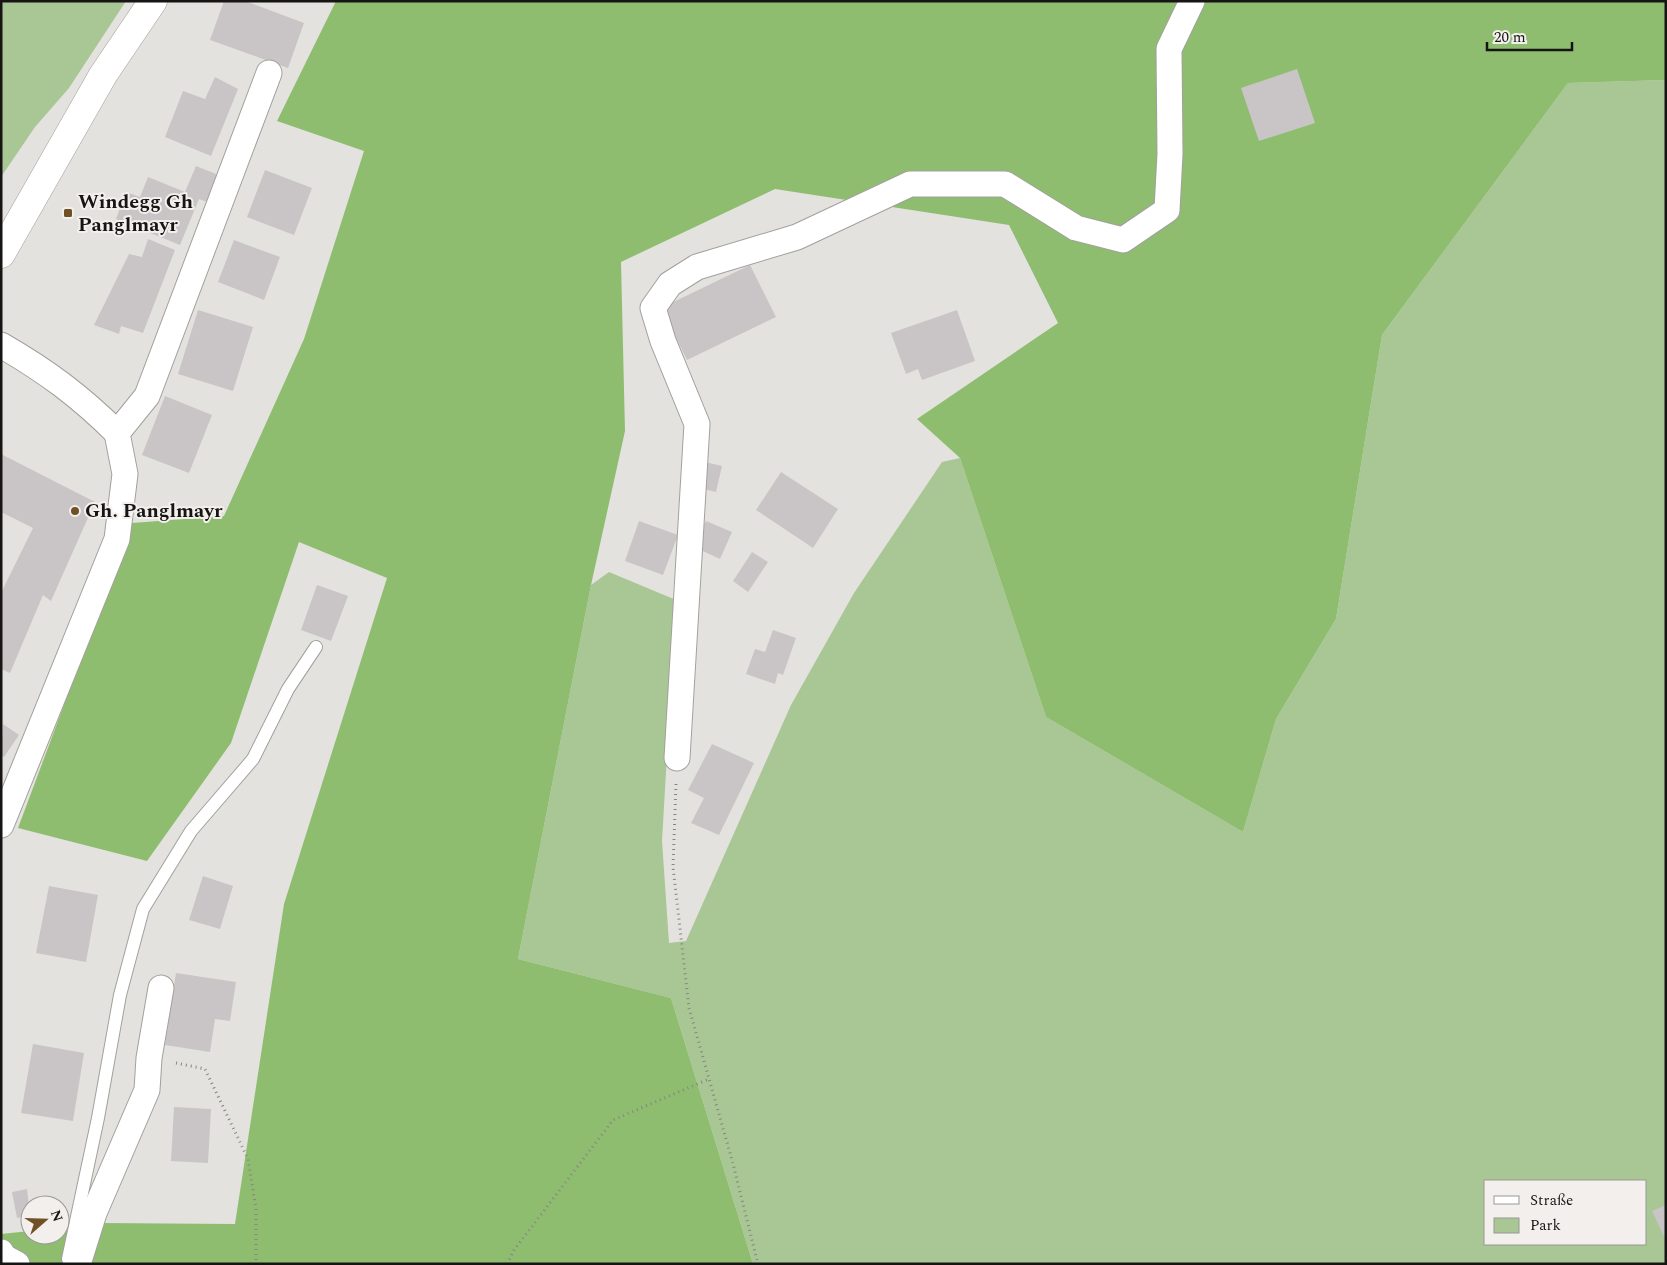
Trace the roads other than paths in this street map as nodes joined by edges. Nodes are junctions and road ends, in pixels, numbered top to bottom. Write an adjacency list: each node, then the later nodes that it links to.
1 (153, 1): 4 (main road)
2 (1192, 1): 8 (street)
3 (269, 73): 6 (street)
4 (1, 254)
5 (1, 345): 6 (street)
6 (117, 433): 9 (street)
7 (316, 647): 13 (lane)
8 (677, 758)
9 (1, 825)
10 (161, 988): 14 (street)
11 (1, 1252): 12 (street)
12 (18, 1264)
13 (67, 1264)
14 (76, 1264)

